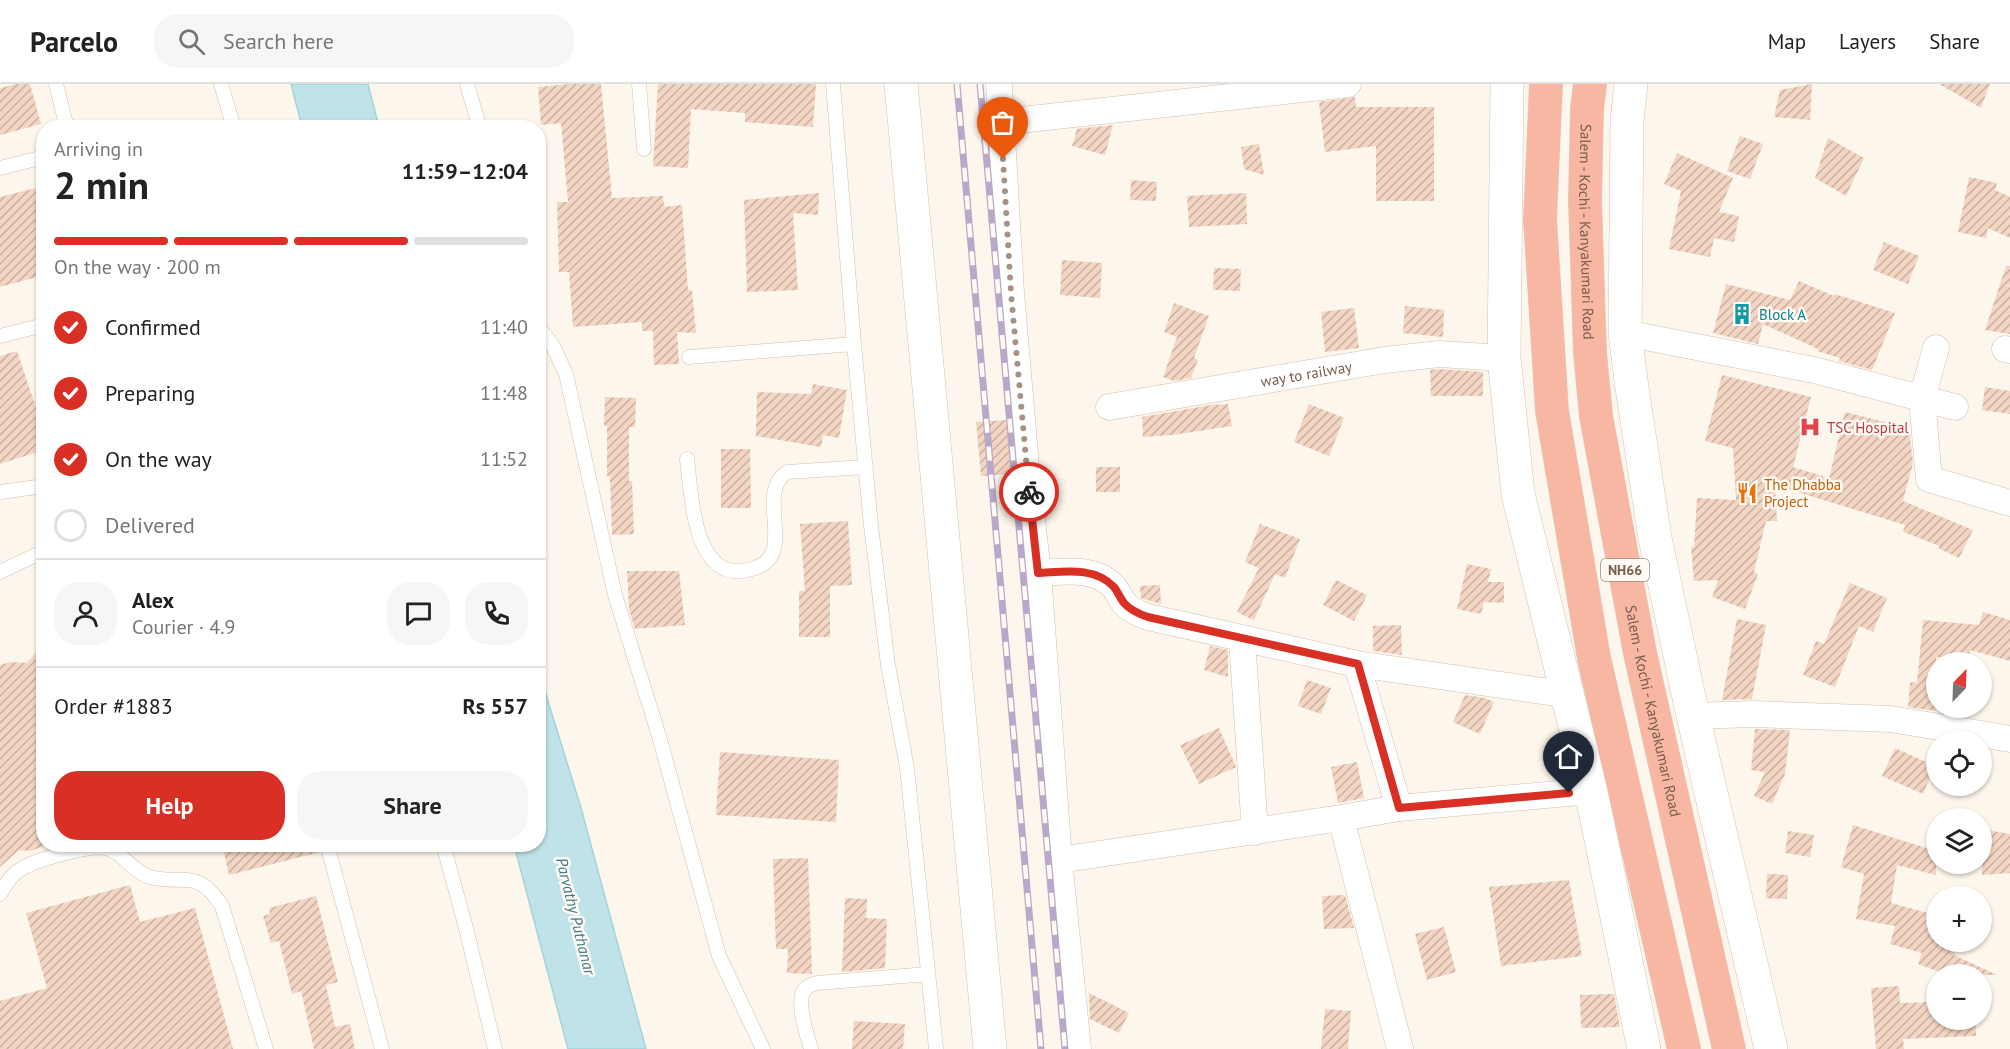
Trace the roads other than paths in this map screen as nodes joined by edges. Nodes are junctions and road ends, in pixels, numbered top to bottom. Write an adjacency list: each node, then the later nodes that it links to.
1 (56, 84): 13 (lane)
2 (221, 84): 14 (lane)
3 (467, 84): 15 (lane)
4 (639, 84): 17 (lane)
5 (833, 84): 24 (lane)
6 (901, 84): 61 (street)
7 (999, 84): 16 (street)
8 (1348, 84): 16 (street)
9 (1506, 84): 27 (street)
10 (1546, 84): 65 (highway, NH66)
11 (1590, 84): 66 (highway, Salem - Kochi - Kanyakumari Road / NH66)
12 (1631, 84): 21 (street)
13 (65, 120)
14 (232, 120)
15 (478, 120)
16 (1002, 122): 38 (street)
17 (644, 149)
18 (36, 159): 19 (lane)
19 (0, 168)
20 (36, 327): 22 (lane)
21 (1625, 333): 28 (street); 42 (street)
22 (0, 336)
23 (546, 337): 58 (lane)
24 (854, 344): 26 (lane); 32 (lane)
25 (1936, 348): 28 (street)
26 (689, 357)
27 (1504, 358): 29 (street, way to railway); 41 (street)
28 (1922, 399): 30 (street); 35 (street)
29 (1109, 407)
30 (1954, 408)
31 (687, 459): 32 (lane)
32 (866, 467): 54 (lane)
33 (36, 487): 34 (lane)
34 (0, 492)
35 (2010, 503)
36 (36, 556): 37 (lane)
37 (0, 572)
38 (1038, 573): 39 (street); 52 (street)
39 (1242, 639): 40 (street); 47 (street)
40 (1358, 664): 41 (street); 45 (street)
41 (1569, 695): 44 (street)
42 (1693, 716): 43 (street); 67 (street)
43 (2010, 739)
44 (1591, 791): 45 (street); 64 (street)
45 (1399, 808): 46 (street)
46 (1341, 819): 47 (street); 63 (street)
47 (1255, 832): 52 (street)
48 (75, 852): 53 (lane)
49 (114, 852): 55 (lane)
50 (329, 852): 56 (lane)
51 (445, 852): 57 (lane)
52 (1059, 860): 62 (street)
53 (0, 894)
54 (928, 974): 59 (lane); 60 (lane)
55 (266, 1049)
56 (382, 1049)
57 (495, 1049)
58 (763, 1049)
59 (811, 1049)
60 (936, 1049)
61 (990, 1049)
62 (1078, 1049)
63 (1400, 1049)
64 (1644, 1049)
65 (1684, 1049)
66 (1729, 1049)
67 (1771, 1049)

